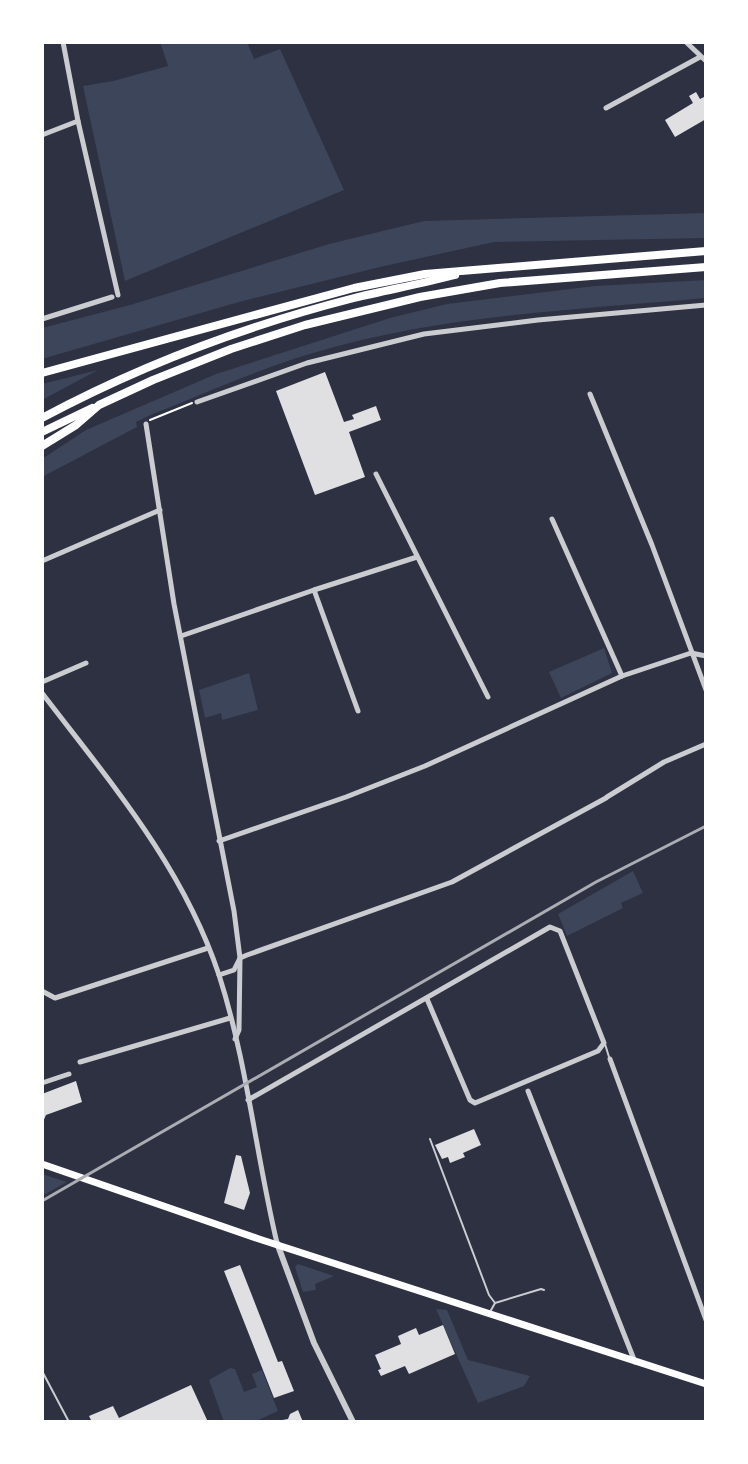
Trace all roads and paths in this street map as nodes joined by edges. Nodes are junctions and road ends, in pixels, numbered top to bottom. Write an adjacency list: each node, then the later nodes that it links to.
1 (63, 42): 5 (street)
2 (686, 42): 3 (street)
3 (703, 59): 4 (street)
4 (606, 108)
5 (78, 121): 6 (street); 11 (street)
6 (42, 135)
7 (706, 251): 9 (highway)
8 (706, 267): 15 (highway)
9 (482, 268): 12 (highway); 16 (highway)
10 (706, 305): 14 (street)
11 (42, 319)
12 (42, 373)
13 (590, 394): 27 (street)
14 (197, 402): 17 (path)
15 (99, 405): 18 (highway); 19 (highway)
16 (42, 418)
17 (146, 424): 21 (street)
18 (42, 432)
19 (42, 446)
20 (376, 474): 23 (street)
21 (160, 510): 24 (street); 26 (street)
22 (552, 519): 30 (street)
23 (417, 557): 25 (street); 34 (street)
24 (42, 561)
25 (314, 590): 26 (street); 35 (street)
26 (181, 636): 37 (street)
27 (691, 653): 28 (street); 30 (street); 32 (street)
28 (706, 656)
29 (86, 663): 31 (street)
30 (622, 676): 37 (street)
31 (42, 682)
32 (706, 690)
33 (42, 693): 38 (street)
34 (488, 697)
35 (358, 711)
36 (706, 744): 39 (street)
37 (219, 841): 39 (street)
38 (208, 948): 40 (street); 41 (street)
39 (240, 958): 40 (street); 44 (street)
40 (219, 975): 43 (street)
41 (42, 991)
42 (427, 999): 45 (street); 45 (street); 51 (street)
43 (230, 1018): 44 (street); 47 (street)
44 (235, 1039): 51 (street)
45 (604, 1043): 46 (lane)
46 (610, 1059): 58 (street)
47 (80, 1062)
48 (69, 1074): 49 (street)
49 (42, 1083)
50 (528, 1091): 59 (street)
51 (248, 1100): 54 (street)
52 (430, 1139): 56 (lane)
53 (42, 1164): 54 (main road)
54 (277, 1243): 57 (main road); 63 (street)
55 (544, 1290): 56 (lane)
56 (495, 1303): 57 (lane)
57 (489, 1313): 59 (main road)
58 (706, 1320)
59 (635, 1362): 61 (main road)
60 (42, 1371): 62 (lane)
61 (706, 1384)
62 (69, 1422)
63 (353, 1422)

